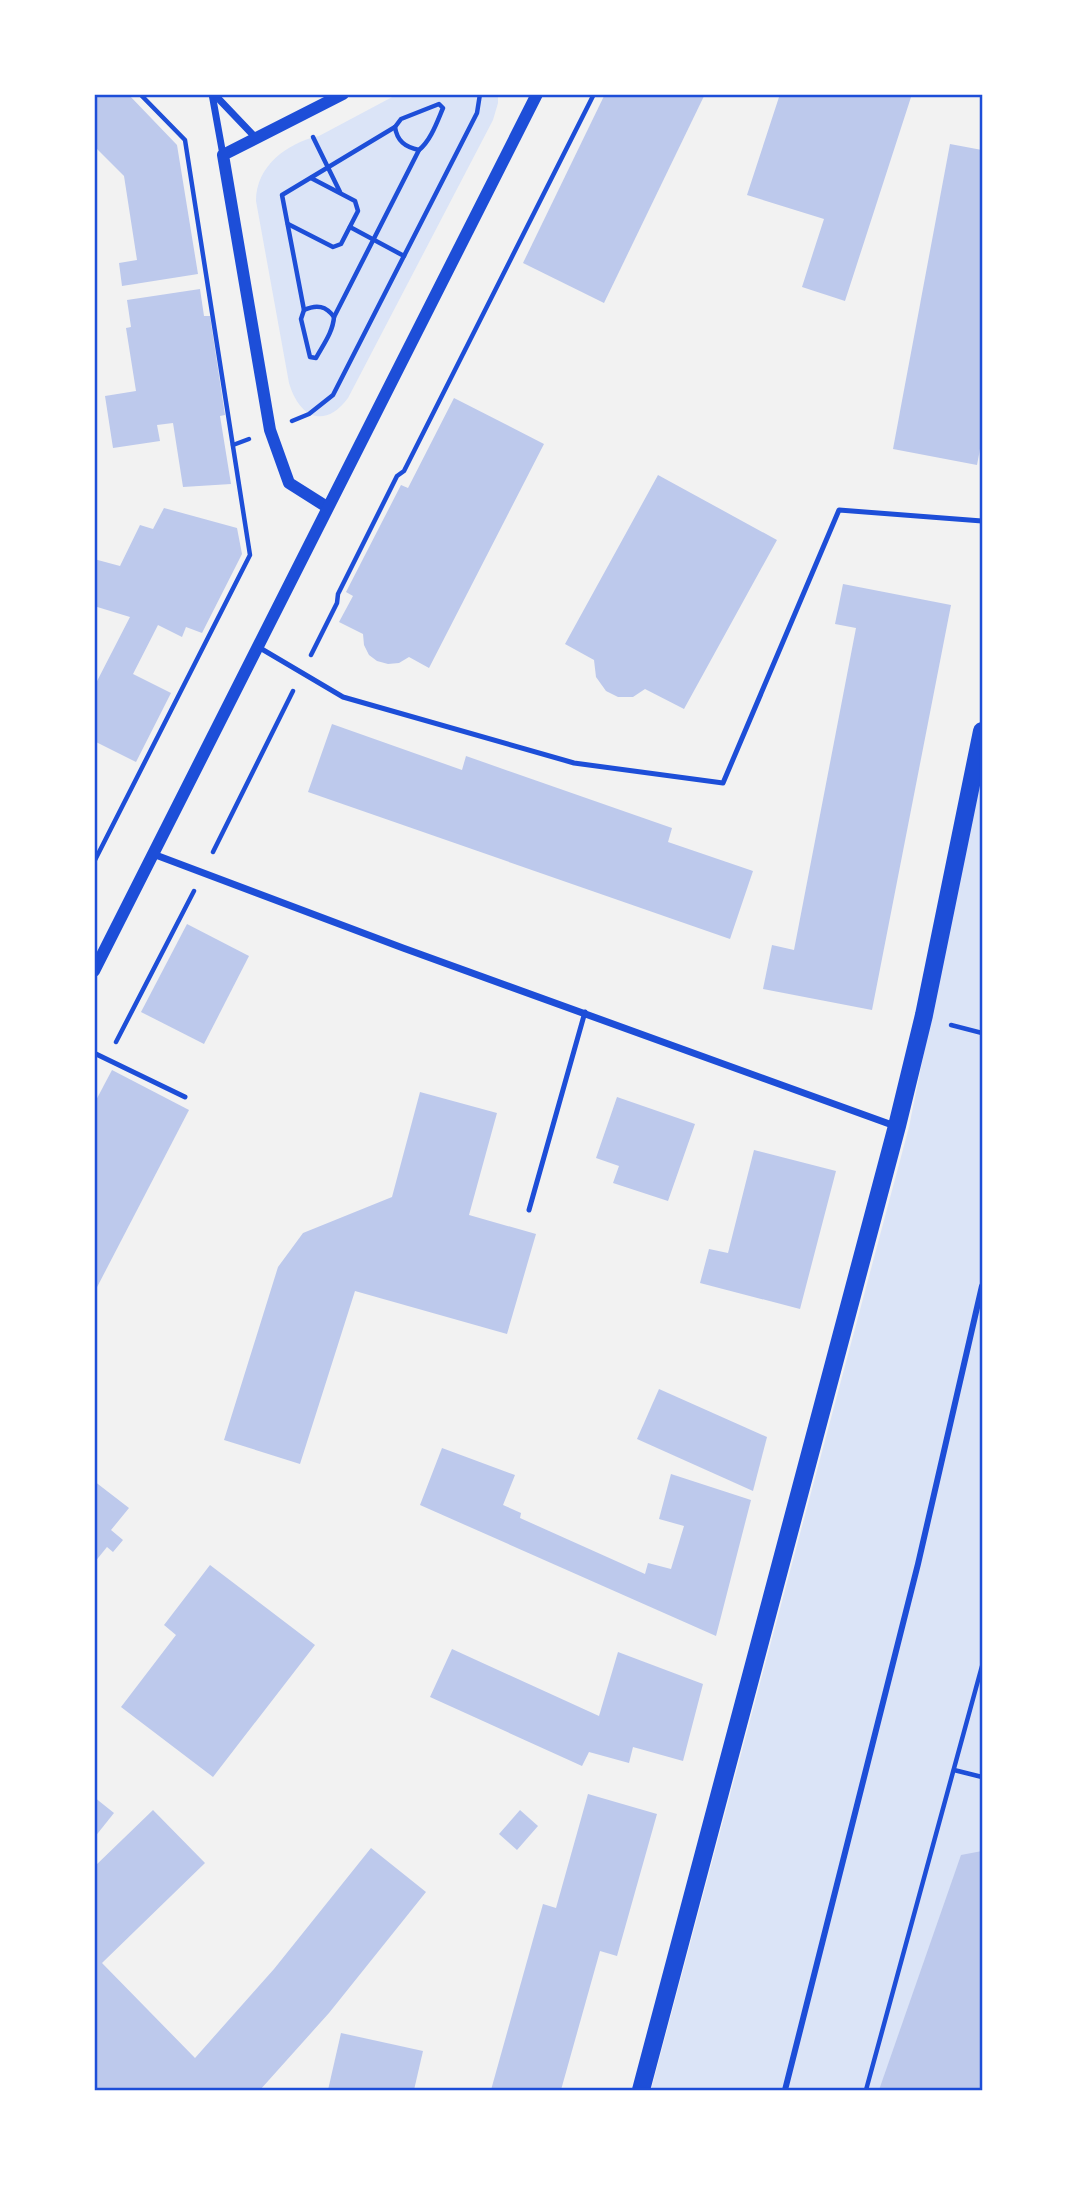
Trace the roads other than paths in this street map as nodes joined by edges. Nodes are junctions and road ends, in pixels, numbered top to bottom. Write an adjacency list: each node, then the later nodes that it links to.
1 (213, 94): 6 (street); 7 (street)
2 (343, 94): 6 (street)
3 (526, 94): 5 (street)
4 (537, 94): 5 (street)
5 (523, 123): 8 (street)
6 (256, 138): 7 (street)
7 (223, 155): 8 (street)
8 (327, 506): 10 (street)
9 (982, 521): 10 (lane)
10 (257, 646): 12 (street)
11 (982, 731): 17 (main road)
12 (153, 853): 13 (street); 14 (street)
13 (94, 971)
14 (585, 1012): 17 (street); 18 (lane)
15 (94, 1054): 16 (lane)
16 (185, 1097)
17 (897, 1126): 20 (main road)
18 (529, 1210)
19 (982, 1286): 21 (street)
20 (641, 2091)
21 (785, 2091)

